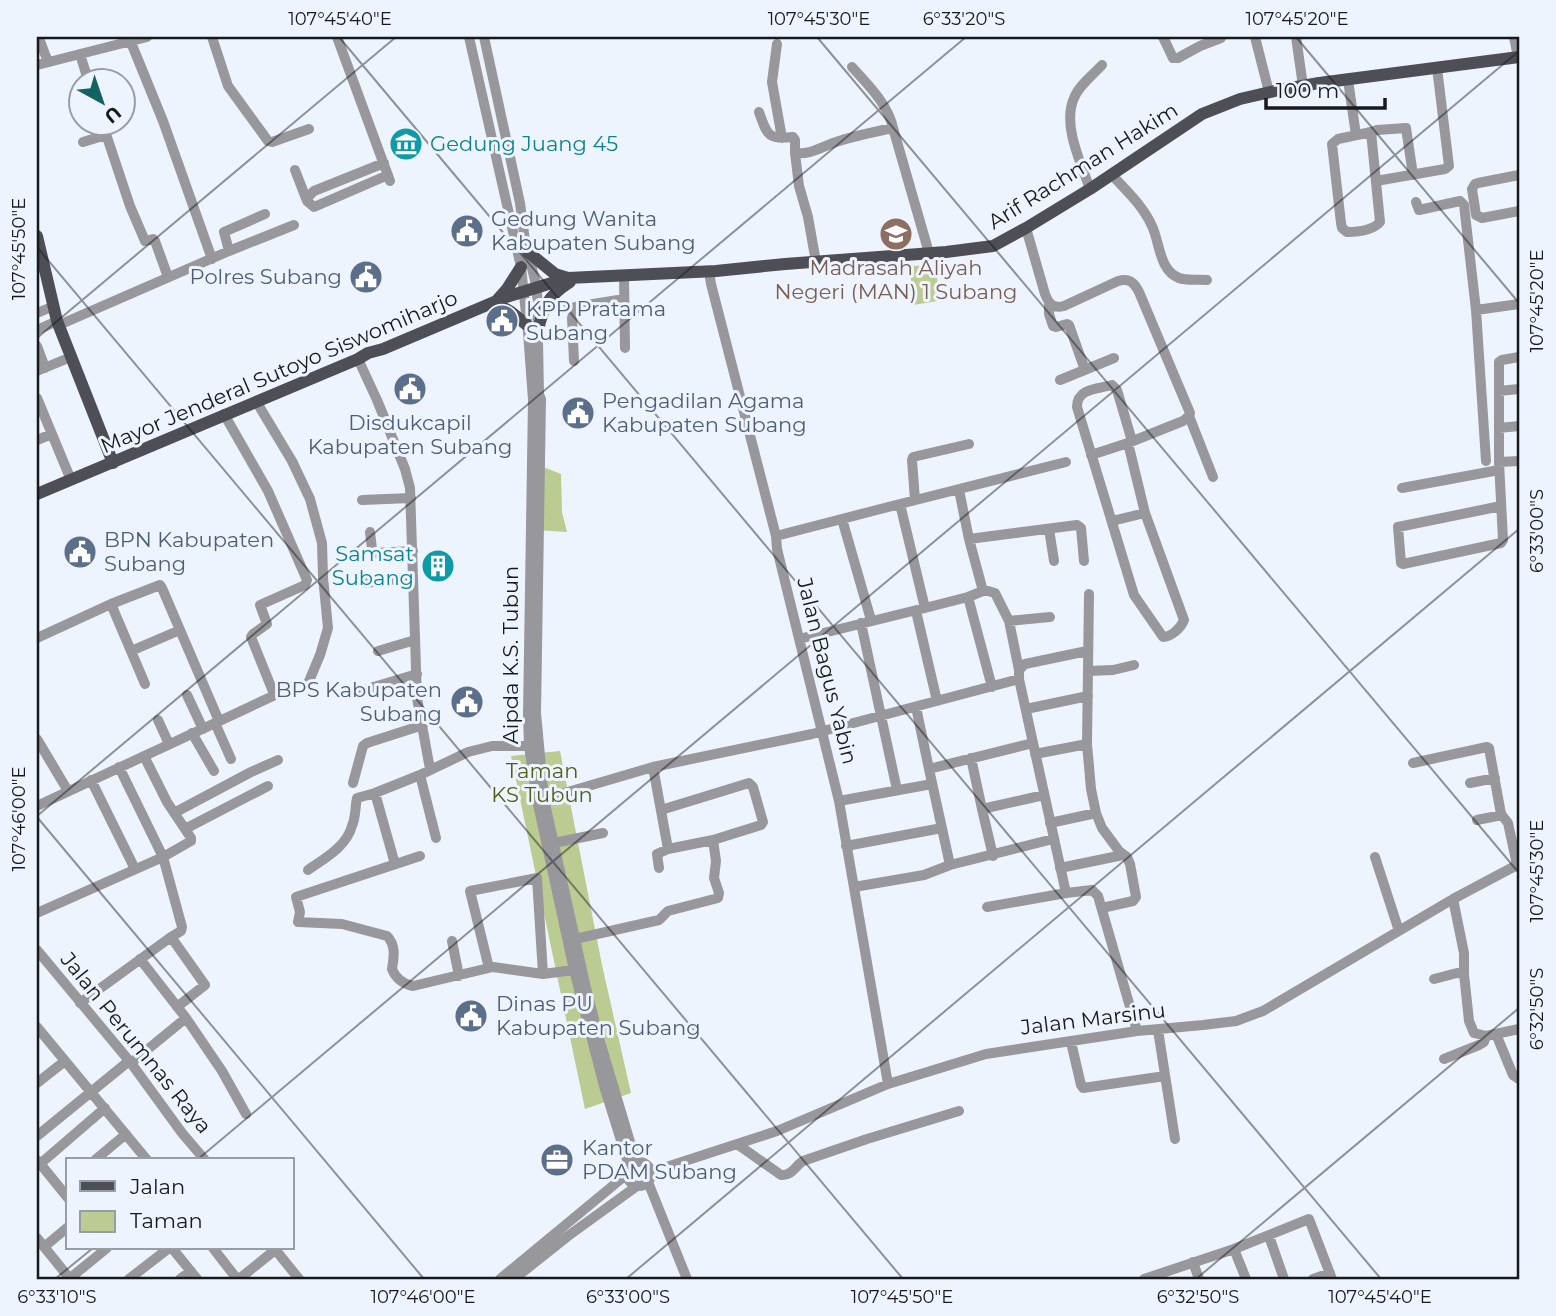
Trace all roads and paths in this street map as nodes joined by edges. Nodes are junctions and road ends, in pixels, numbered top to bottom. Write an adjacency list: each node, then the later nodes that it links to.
1 (147, 37): 11 (street)
2 (212, 37): 27 (street)
3 (337, 37): 35 (street)
4 (469, 37): 54 (street)
5 (484, 37): 50 (street)
6 (1163, 37): 10 (street)
7 (1255, 37): 24 (street)
8 (1296, 37): 23 (street)
9 (1514, 37): 15 (street)
10 (1222, 38)
11 (130, 40): 14 (street); 52 (street)
12 (40, 41): 16 (street)
13 (777, 44): 32 (street)
14 (80, 54): 16 (street); 19 (street)
15 (1519, 57): 21 (main road, Arif Rachman Hakim)
16 (48, 62): 17 (street)
17 (37, 65)
18 (1102, 65): 41 (street)
19 (84, 66)
20 (852, 67): 26 (street)
21 (1437, 68): 22 (main road, Arif Rachman Hakim); 38 (street)
22 (1348, 80): 23 (main road, Arif Rachman Hakim); 29 (street)
23 (1303, 86): 24 (main road, Arif Rachman Hakim)
24 (1269, 92): 37 (main road, Arif Rachman Hakim)
25 (759, 112): 32 (street)
26 (893, 128): 34 (street); 51 (street)
27 (309, 129)
28 (1371, 132): 29 (street); 38 (street); 40 (street)
29 (1356, 135): 40 (street)
30 (103, 136): 33 (street)
31 (106, 136): 57 (street)
32 (782, 138): 34 (street)
33 (83, 142)
34 (795, 153): 53 (street)
35 (384, 163): 42 (street); 42 (street)
36 (295, 170): 42 (street)
37 (1111, 174): 41 (main road, Arif Rachman Hakim); 59 (street)
38 (1413, 175): 40 (street)
39 (1519, 175): 44 (street)
40 (1377, 181)
41 (1090, 189): 47 (main road, Arif Rachman Hakim)
42 (307, 201)
43 (1416, 202): 66 (street)
44 (1519, 211)
45 (265, 214): 49 (street)
46 (293, 225): 49 (street)
47 (1026, 228): 51 (main road, Arif Rachman Hakim); 63 (street)
48 (37, 236): 65 (main road)
49 (229, 251): 52 (street)
50 (528, 252): 58 (main road); 60 (street)
51 (929, 253): 53 (main road, Arif Rachman Hakim)
52 (212, 259): 57 (street)
53 (816, 262): 55 (main road, Arif Rachman Hakim)
54 (521, 267): 60 (street); 62 (main road)
55 (709, 271): 56 (main road, Arif Rachman Hakim); 114 (street, Jalan Bagus Yabin)
56 (624, 276): 58 (main road, Arif Rachman Hakim); 61 (street)
57 (169, 277): 68 (street)
58 (572, 278): 60 (main road, Arif Rachman Hakim); 69 (main road)
59 (1207, 280)
60 (530, 295): 62 (main road, Mayor Jenderal Sutoyo Siswomiharjo); 69 (street, Aipda K.S. Tubun)
61 (624, 299): 72 (street); 77 (street)
62 (495, 302): 69 (main road); 76 (main road, Mayor Jenderal Sutoyo Siswomiharjo)
63 (1049, 304): 79 (street); 86 (street)
64 (1519, 304): 66 (street)
65 (54, 306): 67 (street); 68 (main road)
66 (1476, 310): 94 (street)
67 (37, 313)
68 (58, 323): 70 (street); 73 (main road)
69 (532, 328): 159 (street, Aipda K.S. Tubun); 181 (street, Aipda K.S. Tubun)
70 (37, 330)
71 (37, 346): 78 (street)
72 (625, 348)
73 (71, 357): 78 (street); 97 (main road)
74 (1519, 357): 82 (street)
75 (1114, 358): 79 (street)
76 (358, 359): 84 (main road, Mayor Jenderal Sutoyo Siswomiharjo); 104 (street)
77 (574, 361)
78 (41, 370)
79 (1085, 370): 80 (street)
80 (1060, 380)
81 (1519, 389): 82 (street)
82 (1499, 391): 88 (street)
83 (37, 398): 89 (street)
84 (256, 401): 85 (main road, Mayor Jenderal Sutoyo Siswomiharjo); 141 (street)
85 (224, 414): 97 (main road, Mayor Jenderal Sutoyo Siswomiharjo); 151 (street)
86 (1189, 416): 91 (street); 99 (street)
87 (1519, 426): 88 (street)
88 (1499, 428): 98 (street)
89 (52, 434): 90 (street); 100 (street)
90 (37, 440)
91 (1130, 442): 93 (street); 93 (street); 109 (street)
92 (969, 444): 106 (street)
93 (1091, 455): 111 (street)
94 (1486, 461)
95 (1519, 461): 98 (street)
96 (1066, 462): 102 (street)
97 (113, 463): 100 (main road, Mayor Jenderal Sutoyo Siswomiharjo)
98 (1499, 466): 101 (street); 108 (street)
99 (1213, 477)
100 (71, 480): 103 (main road, Mayor Jenderal Sutoyo Siswomiharjo)
101 (1402, 488)
102 (959, 490): 106 (street); 115 (street)
103 (37, 494)
104 (411, 498): 105 (street); 116 (street)
105 (362, 500)
106 (915, 500): 107 (street)
107 (900, 504): 110 (street); 125 (street)
108 (1501, 506): 108 (street)
109 (1146, 513): 111 (street); 111 (street)
110 (842, 519): 114 (street); 128 (street)
111 (1112, 521)
112 (1049, 529): 115 (street); 117 (street); 118 (street)
113 (370, 532): 116 (street)
114 (776, 536): 131 (street, Jalan Bagus Yabin)
115 (969, 538): 121 (street)
116 (413, 551): 119 (street)
117 (1054, 561)
118 (1084, 561)
119 (412, 577): 120 (street); 132 (street)
120 (365, 583)
121 (983, 592): 123 (street); 127 (street)
122 (1088, 594): 135 (street)
123 (968, 597): 125 (street); 142 (street)
124 (111, 604): 129 (street); 130 (street); 134 (street)
125 (921, 609): 128 (street); 146 (street)
126 (1050, 617): 127 (street)
127 (1009, 621): 139 (street)
128 (866, 622): 131 (street); 149 (street)
129 (180, 630): 134 (street); 151 (street)
130 (37, 638)
131 (799, 639): 154 (street, Jalan Bagus Yabin)
132 (415, 640): 133 (street); 138 (street)
133 (378, 650)
134 (131, 651): 140 (street)
135 (1087, 651): 137 (street); 139 (street)
136 (1134, 665): 137 (street)
137 (1088, 671): 145 (street)
138 (416, 674): 143 (street); 152 (street)
139 (1019, 674): 142 (street); 148 (street)
140 (145, 684)
141 (307, 687)
142 (992, 687): 146 (street)
143 (357, 692)
144 (187, 695): 153 (street)
145 (1088, 696): 148 (street); 158 (street)
146 (937, 701): 147 (street)
147 (916, 707): 149 (street); 168 (street)
148 (1026, 709): 160 (street)
149 (881, 716): 154 (street); 177 (street)
150 (158, 719): 157 (street)
151 (217, 722): 153 (street); 163 (street)
152 (422, 725): 170 (street); 173 (street)
153 (203, 729): 155 (street)
154 (822, 732): 167 (street); 182 (street, Jalan Bagus Yabin)
155 (192, 733): 157 (street); 169 (street)
156 (37, 739): 178 (street)
157 (169, 744): 161 (street)
158 (1087, 744): 160 (street); 187 (street)
159 (529, 746): 170 (street); 226 (street, Aipda K.S. Tubun)
160 (1034, 749): 162 (street); 180 (street)
161 (144, 756): 166 (street); 186 (street)
162 (971, 758): 168 (street); 184 (street)
163 (231, 759)
164 (278, 760): 186 (street)
165 (1413, 764): 171 (street)
166 (119, 767): 172 (street); 203 (street)
167 (653, 767): 181 (street); 185 (street)
168 (929, 769): 175 (street)
169 (214, 771)
170 (425, 772): 179 (street); 194 (street)
171 (1495, 778): 174 (street); 188 (street)
172 (91, 780): 178 (street); 210 (street)
173 (353, 783)
174 (1470, 783)
175 (932, 784): 177 (street); 191 (street)
176 (268, 786): 192 (street)
177 (897, 790): 182 (street)
178 (68, 791): 183 (street)
179 (376, 793): 205 (street); 211 (street)
180 (1044, 795): 184 (street); 190 (street)
181 (544, 799): 197 (street, Aipda K.S. Tubun)
182 (839, 801): 198 (street, Jalan Bagus Yabin)
183 (37, 806)
184 (982, 809): 202 (street)
185 (661, 810): 196 (street); 199 (street)
186 (174, 813): 192 (street)
187 (1096, 813): 190 (street); 200 (street)
188 (1502, 815): 189 (street); 206 (street)
189 (1477, 820)
190 (1050, 823): 195 (street)
191 (942, 828): 198 (street); 207 (street)
192 (185, 829): 203 (street)
193 (603, 833): 197 (street)
194 (436, 838)
195 (1054, 839): 202 (street); 209 (street)
196 (713, 840): 199 (street); 220 (street)
197 (554, 843): 220 (street, Aipda K.S. Tubun)
198 (846, 846): 212 (street, Jalan Bagus Yabin)
199 (668, 849): 208 (street)
200 (1123, 855): 209 (street); 216 (street)
201 (419, 856): 205 (street)
202 (993, 856): 207 (street)
203 (163, 857): 210 (street); 219 (street)
204 (1375, 857): 218 (street)
205 (395, 864): 229 (street)
206 (1518, 864): 214 (street, Jalan Marsinu)
207 (950, 865): 212 (street)
208 (659, 868)
209 (1060, 868): 213 (street)
210 (135, 869): 217 (street)
211 (308, 870)
212 (854, 887): 246 (street, Jalan Bagus Yabin)
213 (1066, 893): 215 (street); 216 (street)
214 (1453, 899): 218 (street, Jalan Marsinu); 228 (street)
215 (987, 907)
216 (1102, 908): 237 (street)
217 (37, 914)
218 (1399, 931): 236 (street, Jalan Marsinu)
219 (171, 937): 223 (street); 232 (street)
220 (575, 939): 259 (street, Aipda K.S. Tubun)
221 (452, 941): 229 (street)
222 (37, 950): 224 (street, Jalan Perumnas Raya)
223 (140, 960): 231 (street); 232 (street)
224 (41, 962): 231 (street, Jalan Perumnas Raya)
225 (489, 968): 227 (street); 227 (street); 229 (street)
226 (574, 970): 227 (street); 259 (street, Aipda K.S. Tubun)
227 (543, 974)
228 (1464, 974): 230 (street); 238 (street)
229 (459, 976)
230 (1434, 979)
231 (80, 1003): 242 (street, Jalan Perumnas Raya)
232 (177, 1007): 233 (street)
233 (186, 1018): 242 (street); 250 (street)
234 (37, 1029): 241 (street)
235 (1519, 1029): 238 (street)
236 (1158, 1030): 237 (street, Jalan Marsinu); 243 (street)
237 (1137, 1031): 239 (street, Jalan Marsinu)
238 (1491, 1035): 240 (street); 244 (street)
239 (1071, 1042): 243 (street); 246 (street, Jalan Marsinu)
240 (1444, 1059)
241 (65, 1061): 245 (street); 247 (street)
242 (130, 1062): 247 (street); 257 (street, Jalan Perumnas Raya)
243 (1165, 1076): 253 (street)
244 (1519, 1079)
245 (37, 1083)
246 (888, 1084): 254 (street, Jalan Marsinu)
247 (90, 1092): 248 (street); 252 (street)
248 (105, 1108): 251 (street); 258 (street)
249 (959, 1111): 254 (street)
250 (246, 1114)
251 (126, 1134): 255 (street); 256 (street)
252 (37, 1136)
253 (1175, 1139)
254 (737, 1144): 260 (street, Jalan Marsinu)
255 (97, 1158)
256 (146, 1158)
257 (203, 1158)
258 (38, 1162): 261 (street)
259 (631, 1168): 260 (street); 260 (street); 282 (street)
260 (645, 1180): 283 (street, Jalan Marsinu); 284 (street)
261 (64, 1185)
262 (66, 1229): 265 (street)
263 (1269, 1236): 266 (street); 275 (street); 287 (street)
264 (37, 1238): 265 (street)
265 (44, 1247): 277 (street)
266 (1234, 1249): 273 (street); 286 (street)
267 (105, 1250): 277 (street)
268 (167, 1250): 278 (street)
269 (172, 1250): 274 (street)
270 (215, 1250): 280 (street)
271 (273, 1250): 280 (street)
272 (275, 1250): 281 (street)
273 (1193, 1262): 276 (street); 285 (street)
274 (194, 1275): 279 (street)
275 (1331, 1276): 288 (street)
276 (1149, 1278)
277 (70, 1279)
278 (129, 1279)
279 (180, 1279)
280 (238, 1279)
281 (299, 1279)
282 (500, 1279)
283 (514, 1279)
284 (687, 1279)
285 (1199, 1279)
286 (1246, 1279)
287 (1284, 1279)
288 (1313, 1279)

